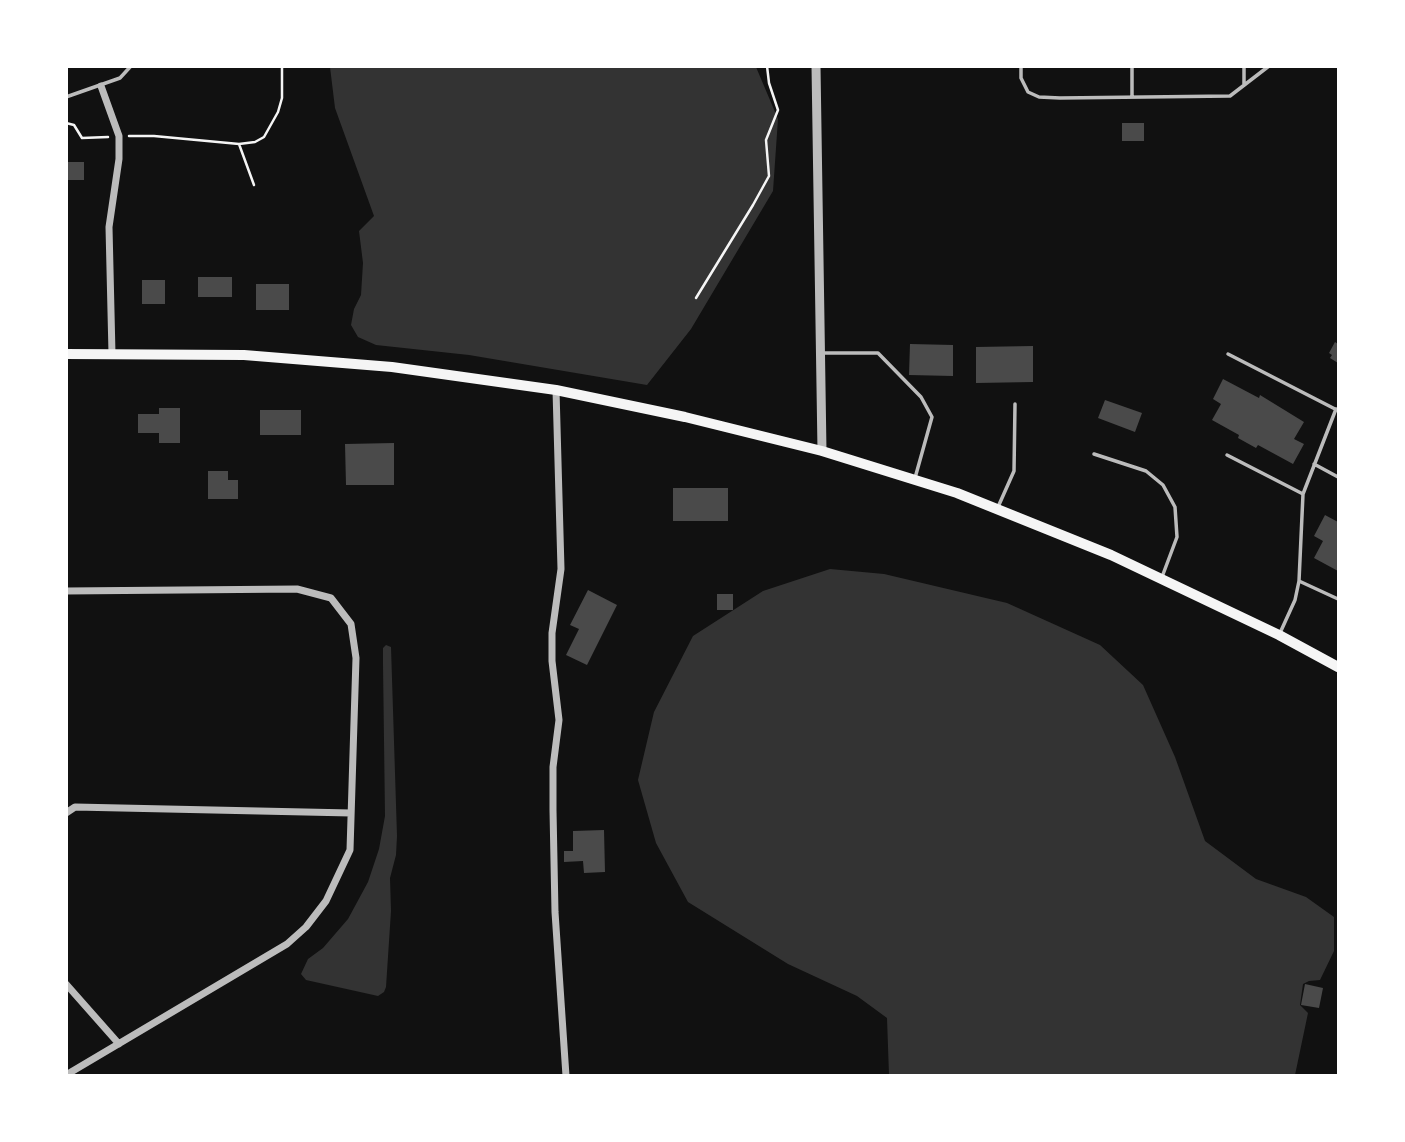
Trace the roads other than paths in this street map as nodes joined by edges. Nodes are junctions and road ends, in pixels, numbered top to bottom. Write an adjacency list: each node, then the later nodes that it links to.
1 (131, 66): 8 (lane)
2 (816, 66): 11 (street)
3 (1021, 66): 10 (lane)
4 (1132, 66): 10 (lane)
5 (1244, 66): 7 (lane)
6 (1269, 66): 7 (lane)
7 (1244, 85): 10 (lane)
8 (101, 86): 9 (lane); 13 (street)
9 (66, 97)
10 (1132, 97)
11 (820, 353): 18 (street); 23 (lane)
12 (66, 354): 13 (main road)
13 (112, 354): 15 (main road)
14 (1228, 354): 17 (lane)
15 (556, 390): 18 (main road); 37 (street)
16 (1015, 404): 25 (lane)
17 (1337, 410): 21 (lane)
18 (822, 451): 23 (main road)
19 (1094, 454): 26 (lane)
20 (1227, 455): 24 (lane)
21 (1314, 464): 22 (lane); 24 (lane)
22 (1339, 477)
23 (914, 480): 25 (main road)
24 (1303, 494): 27 (lane)
25 (997, 509): 26 (main road)
26 (1161, 579): 30 (main road)
27 (1299, 581): 29 (lane); 30 (lane)
28 (66, 591): 33 (street)
29 (1339, 599)
30 (1279, 635): 31 (main road)
31 (1339, 667)
32 (66, 813): 33 (street)
33 (351, 813): 35 (street)
34 (66, 984): 35 (street)
35 (119, 1044): 36 (street)
36 (66, 1075)
37 (566, 1076)

